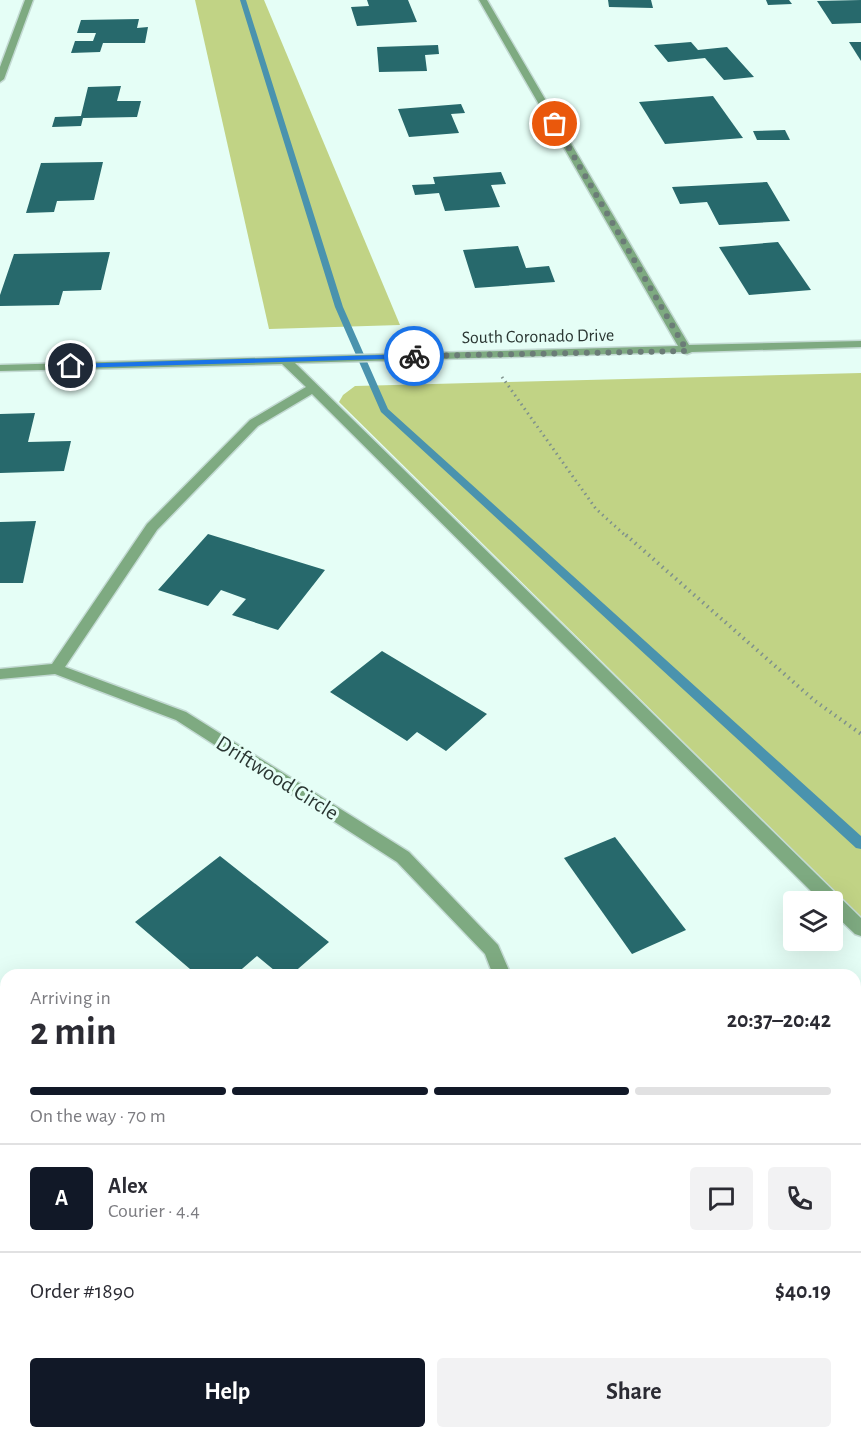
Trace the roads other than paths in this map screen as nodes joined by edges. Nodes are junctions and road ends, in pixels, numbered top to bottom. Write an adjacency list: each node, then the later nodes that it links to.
1 (29, 0): 3 (street)
2 (483, 0): 5 (street)
3 (0, 79)
4 (861, 345): 5 (street, South Coronado Drive)
5 (687, 351): 6 (street, South Coronado Drive)
6 (285, 360): 7 (street, South Coronado Drive); 8 (street)
7 (0, 368)
8 (315, 387): 9 (street); 11 (street)
9 (56, 669): 10 (street, Driftwood Circle); 12 (street, Driftwood Circle)
10 (0, 674)
11 (861, 929)
12 (500, 969)

